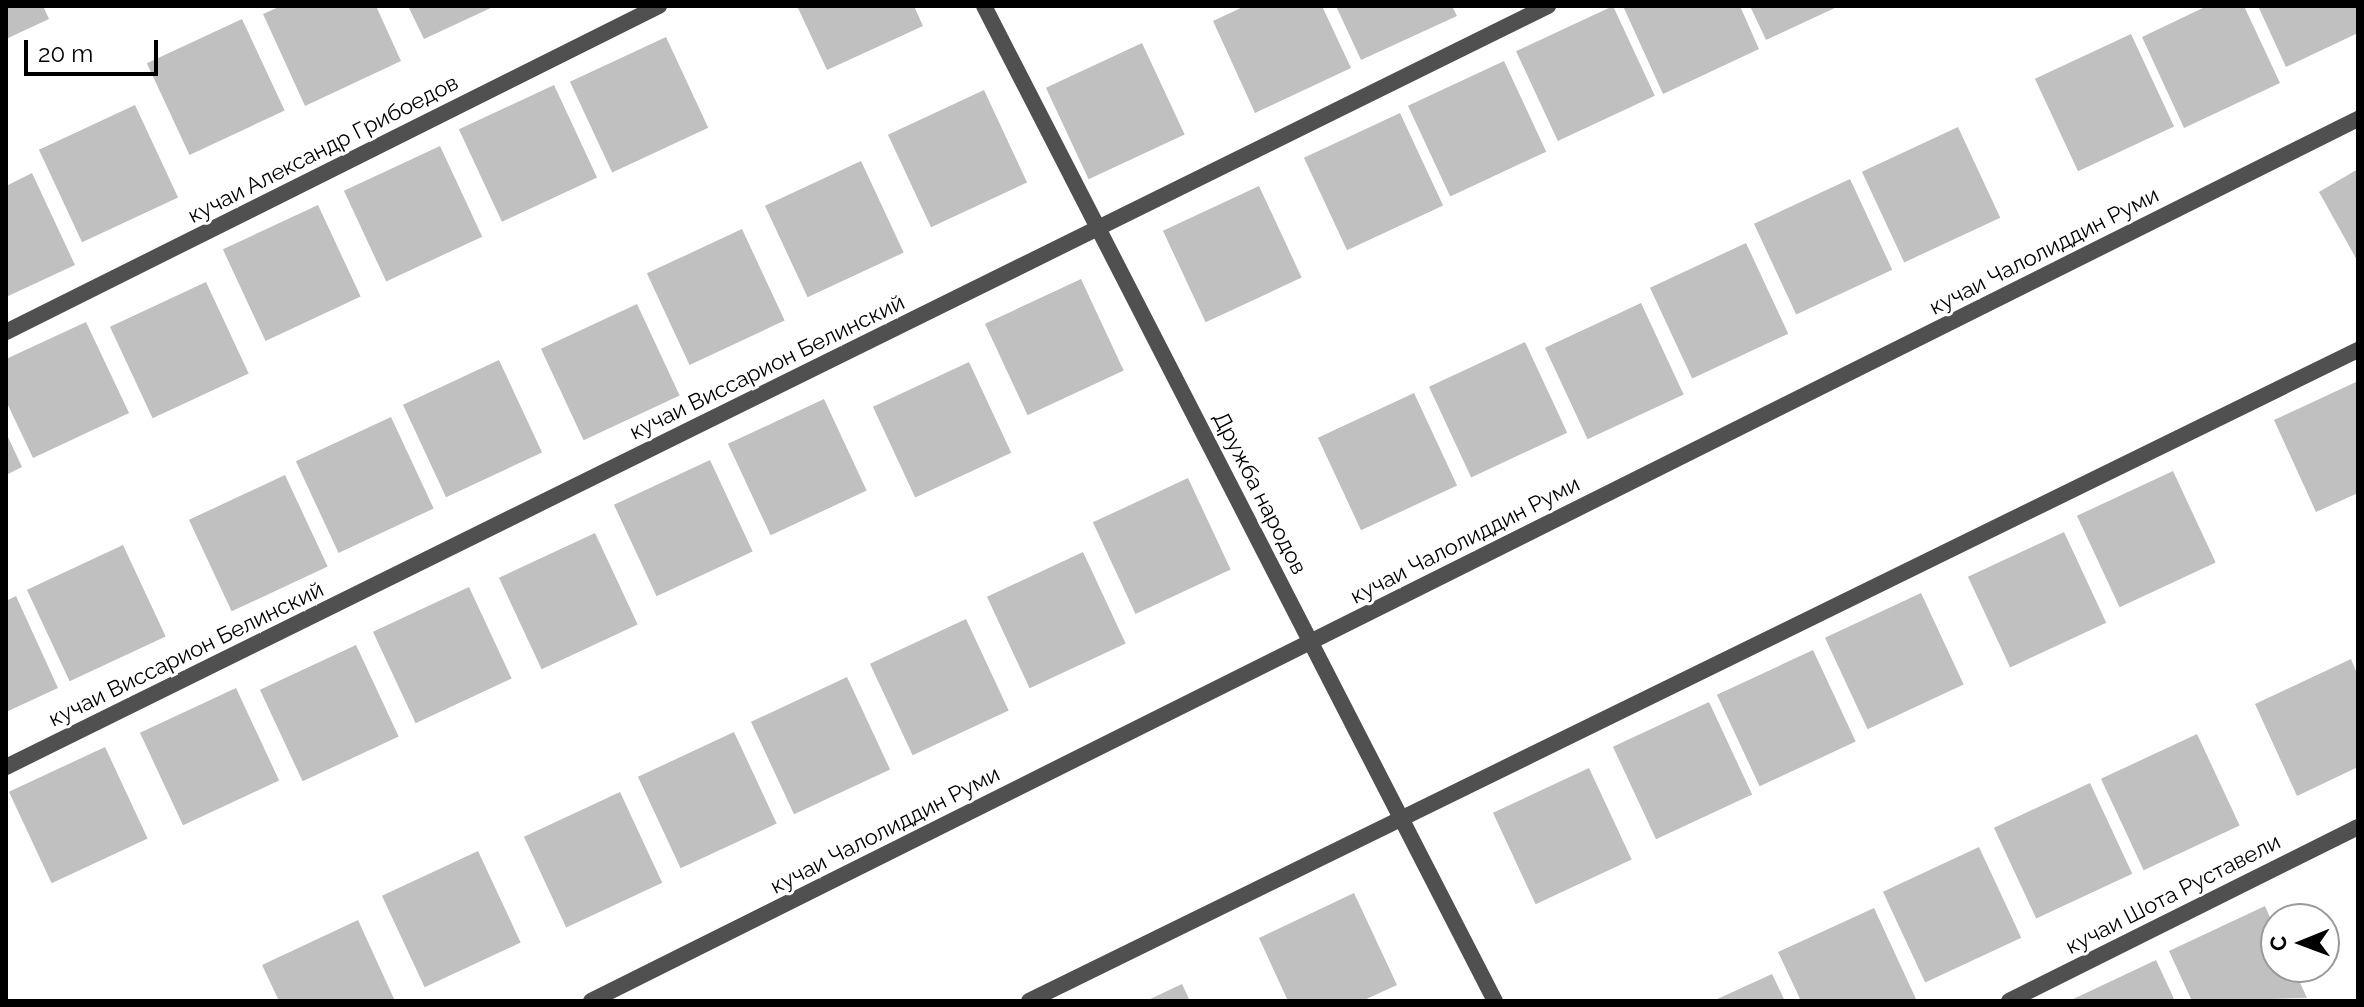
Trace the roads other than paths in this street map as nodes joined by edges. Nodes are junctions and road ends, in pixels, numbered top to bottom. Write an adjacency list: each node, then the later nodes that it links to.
1 (659, 6): 6 (street, кучаи Александр Грибоедов)
2 (984, 6): 5 (street, Дружба народов)
3 (1548, 6): 5 (street, кучаи Виссарион Белинский)
4 (2358, 119): 8 (street, кучаи Чалолиддин Руми)
5 (1098, 228): 8 (street, Дружба народов); 9 (street, кучаи Виссарион Белинский)
6 (6, 332)
7 (2358, 350): 10 (street)
8 (1311, 641): 10 (street, Дружба народов); 12 (street, кучаи Чалолиддин Руми)
9 (6, 767)
10 (1403, 822): 13 (street); 14 (street, Дружба народов)
11 (2358, 827): 15 (street, кучаи Шота Руставели)
12 (591, 1001)
13 (1029, 1001)
14 (1495, 1001)
15 (2009, 1001)

